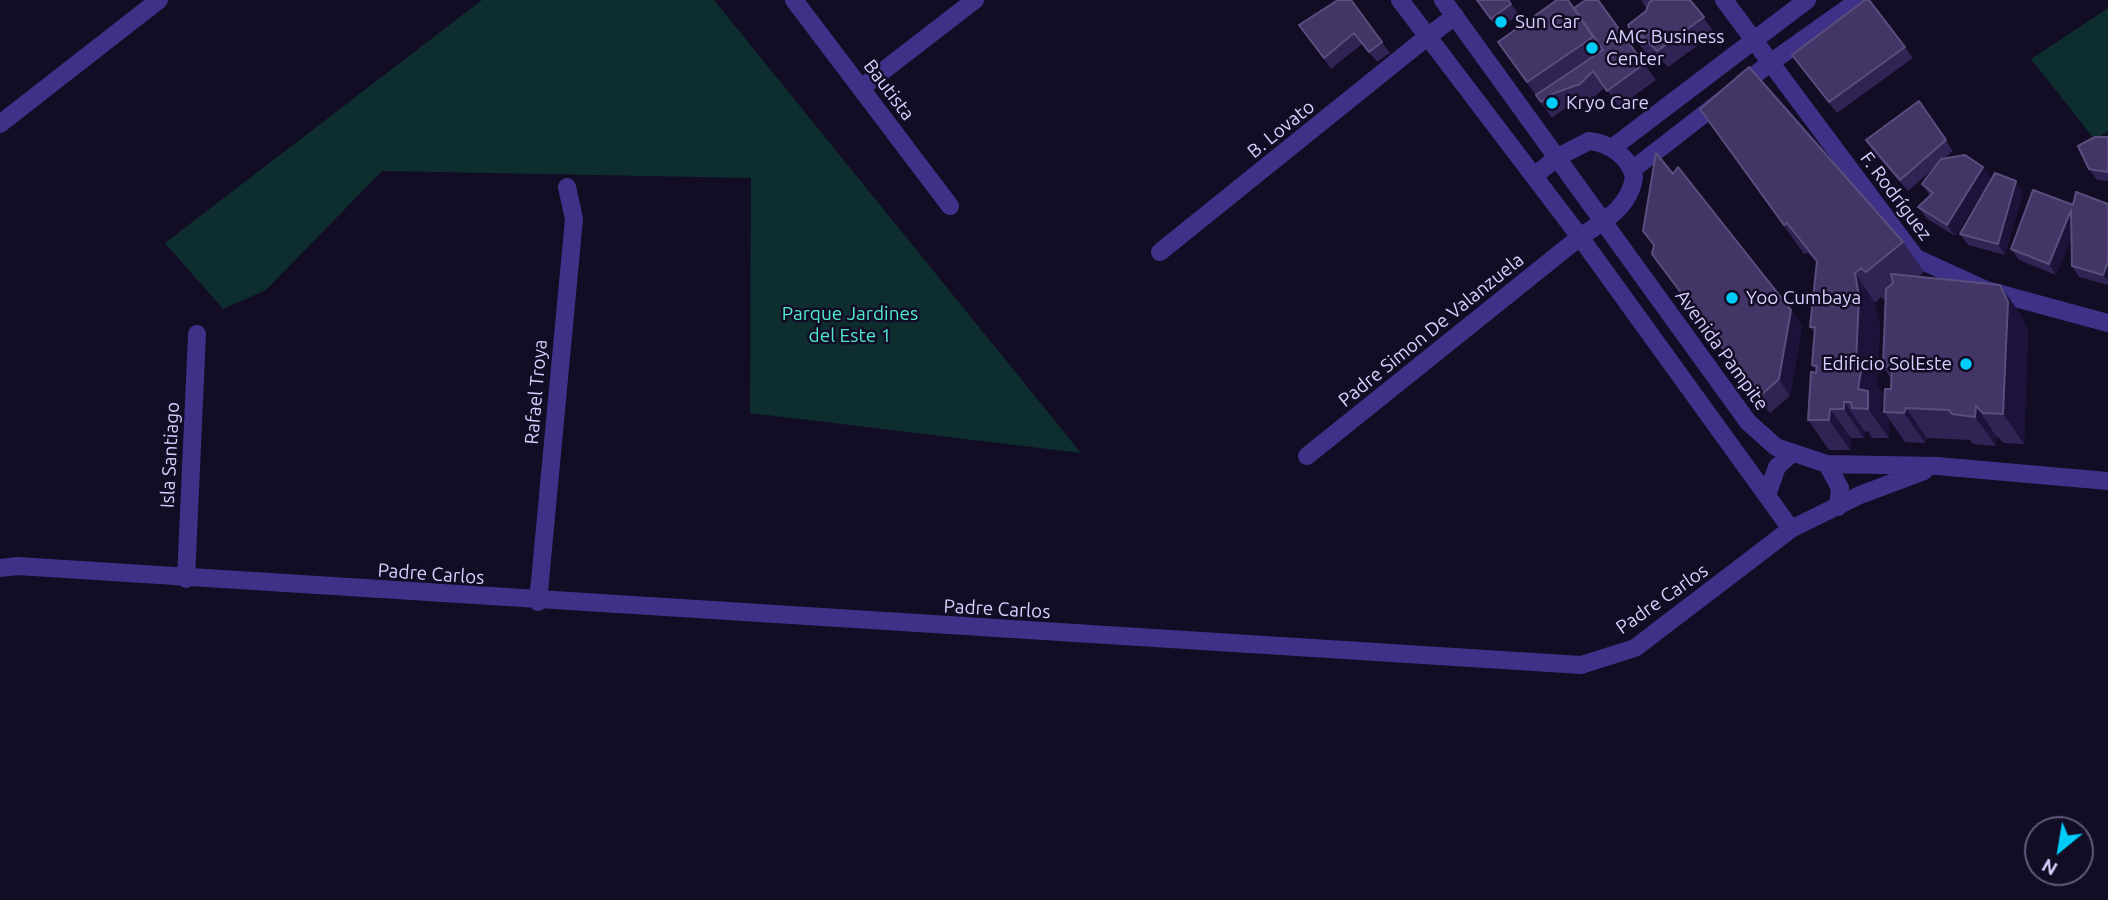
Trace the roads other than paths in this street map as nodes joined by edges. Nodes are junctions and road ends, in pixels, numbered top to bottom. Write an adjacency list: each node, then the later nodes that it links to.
1 (159, 0): 14 (street)
2 (794, 0): 13 (street, Bautista)
3 (975, 0): 13 (street)
4 (1401, 0): 10 (street)
5 (1443, 0): 9 (street, Avenida Pampite)
6 (1724, 0): 11 (street, F. Rodríguez)
7 (1807, 0): 11 (street)
8 (1859, 0): 12 (street)
9 (1455, 16): 10 (street, B. Lovato); 16 (street, Avenida Pampite)
10 (1427, 37): 18 (street); 23 (street, B. Lovato)
11 (1753, 39): 12 (street, F. Rodríguez); 15 (street)
12 (1770, 63): 17 (street); 24 (street, F. Rodríguez)
13 (861, 88): 20 (street, Bautista)
14 (0, 124)
15 (1612, 148): 16 (street); 17 (street)
16 (1558, 157): 18 (street); 21 (street, Avenida Pampite)
17 (1632, 170): 21 (street, Padre Simon De Valanzuela)
18 (1534, 176): 22 (street)
19 (566, 187): 36 (street, Rafael Troya)
20 (950, 206)
21 (1604, 220): 22 (street, Padre Simon De Valanzuela); 26 (street, Avenida Pampite)
22 (1580, 237): 27 (street, Padre Simon De Valanzuela); 31 (street)
23 (1160, 252)
24 (2108, 323)
25 (197, 334): 35 (street, Isla Santiago)
26 (1791, 454): 28 (street, Avenida Pampite); 31 (street)
27 (1307, 456)
28 (1827, 464): 29 (street, Avenida Pampite); 32 (street)
29 (1937, 466): 30 (street, Avenida Pampite); 32 (street, Padre Carlos)
30 (2108, 481)
31 (1767, 495): 33 (street)
32 (1838, 507): 33 (street, Padre Carlos)
33 (1791, 529): 36 (street, Padre Carlos)
34 (0, 568): 35 (street, Padre Carlos)
35 (186, 579): 36 (street, Padre Carlos)
36 (538, 601)

